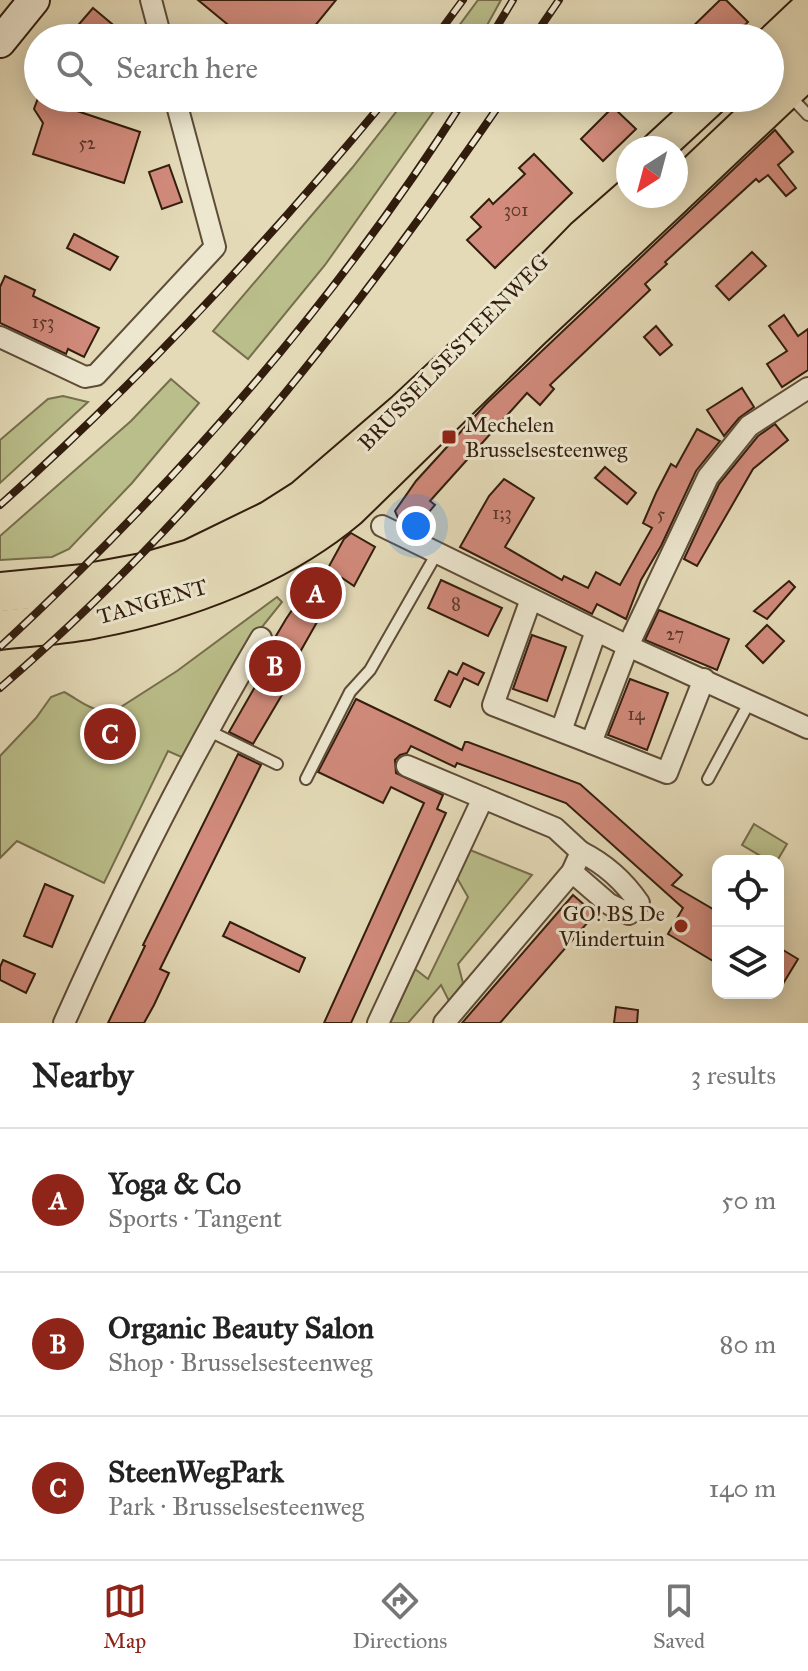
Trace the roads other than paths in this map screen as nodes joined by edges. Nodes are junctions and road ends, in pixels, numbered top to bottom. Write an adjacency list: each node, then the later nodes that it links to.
1 (34, 0): 7 (main road)
2 (151, 0): 4 (street)
3 (808, 8): 5 (main road)
4 (157, 24)
5 (784, 31)
6 (808, 32): 8 (highway, BRUSSELSESTEENWEG)
7 (0, 42)
8 (793, 85)
9 (179, 112): 19 (street)
10 (697, 112): 13 (main road)
11 (724, 112): 14 (highway)
12 (764, 112): 15 (highway, BRUSSELSESTEENWEG)
13 (671, 136)
14 (688, 146)
15 (688, 181)
16 (616, 187): 21 (main road, BRUSSELSESTEENWEG)
17 (619, 208): 21 (highway)
18 (659, 208): 23 (highway, BRUSSELSESTEENWEG)
19 (0, 337)
20 (808, 388): 30 (street)
21 (368, 442): 23 (highway, BRUSSELSESTEENWEG)
22 (382, 526): 24 (street)
23 (284, 532): 25 (highway, TANGENT); 27 (highway, TANGENT)
24 (437, 553): 26 (street); 39 (lane)
25 (0, 592)
26 (531, 599): 28 (street); 35 (street)
27 (0, 630)
28 (596, 631): 30 (street); 35 (street)
29 (261, 638): 34 (street)
30 (628, 646): 31 (street); 36 (street)
31 (704, 679): 32 (street); 36 (street)
32 (750, 701): 33 (street); 40 (lane)
33 (808, 728)
34 (207, 730): 37 (lane); 44 (street)
35 (561, 731): 36 (street)
36 (591, 743)
37 (277, 764)
38 (407, 766): 41 (street)
39 (306, 779)
40 (708, 779)
41 (483, 798): 42 (street); 45 (street)
42 (581, 852): 43 (street); 43 (street)
43 (572, 872): 46 (street)
44 (64, 1023)
45 (378, 1023)
46 (444, 1023)

